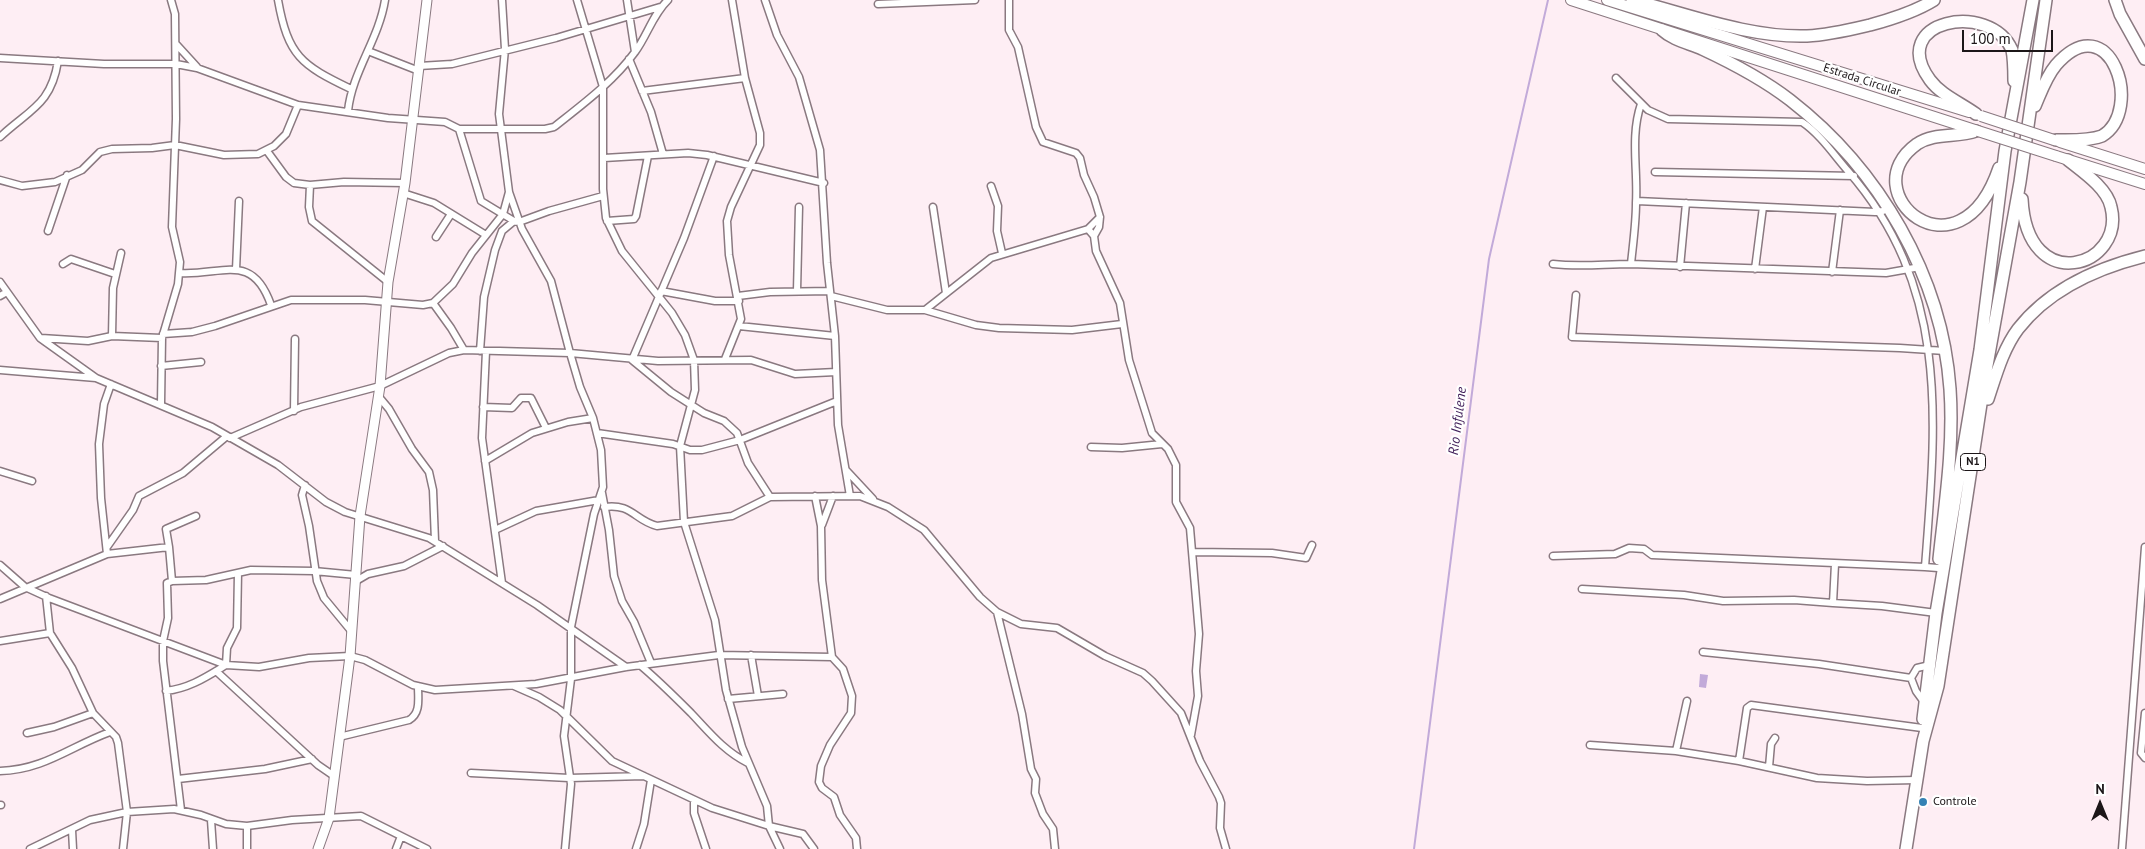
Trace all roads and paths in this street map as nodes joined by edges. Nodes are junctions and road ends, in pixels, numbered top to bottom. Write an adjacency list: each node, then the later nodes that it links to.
1 (171, 0): 27 (street)
2 (278, 0): 42 (street)
3 (385, 0): 29 (street)
4 (426, 0): 38 (street)
5 (502, 0): 28 (street)
6 (577, 0): 25 (street)
7 (627, 0): 23 (street)
8 (668, 0): 21 (street)
9 (732, 0): 39 (street)
10 (765, 0): 73 (street)
11 (975, 0): 20 (street)
12 (1009, 0): 90 (street)
13 (1571, 0): 26 (main road, Estrada Circular)
14 (1607, 0): 48 (main road)
15 (1632, 0): 19 (highway)
16 (2033, 0): 44 (highway, N1)
17 (2046, 0): 50 (highway, N1)
18 (2115, 0): 33 (highway)
19 (1928, 1)
20 (878, 4)
21 (660, 8): 23 (street); 30 (street)
22 (1939, 13): 48 (highway)
23 (628, 16): 25 (street); 30 (street)
24 (1993, 17): 44 (highway)
25 (585, 29): 28 (street); 41 (street)
26 (1662, 30): 54 (main road, Estrada Circular); 70 (highway)
27 (176, 44): 36 (street); 37 (street)
28 (505, 49): 38 (street); 53 (street)
29 (368, 51): 38 (street); 42 (street)
30 (635, 52): 32 (street)
31 (0, 58): 34 (street)
32 (629, 59): 41 (street); 43 (street)
33 (2145, 59)
34 (58, 61): 36 (street); 55 (street)
35 (2125, 61): 50 (highway)
36 (176, 64): 37 (street); 57 (street)
37 (197, 68): 46 (street)
38 (419, 68): 51 (street)
39 (745, 78): 43 (street); 65 (street)
40 (1616, 78): 45 (street)
41 (603, 87): 53 (street); 63 (street)
42 (351, 89): 47 (street)
43 (642, 91): 60 (street)
44 (2016, 95): 59 (highway, N1)
45 (1641, 104): 69 (street); 81 (street)
46 (298, 105): 47 (street); 58 (street)
47 (348, 111): 51 (street)
48 (1979, 115): 56 (main road, bridge)
49 (2129, 116): 56 (highway)
50 (2030, 119): 72 (highway, N1)
51 (411, 120): 52 (street); 77 (street)
52 (459, 129): 53 (street); 89 (street)
53 (500, 130): 78 (street)
54 (1977, 131): 59 (highway); 64 (main road, Estrada Circular, bridge)
55 (0, 137)
56 (2055, 140): 66 (main road)
57 (176, 145): 58 (street); 68 (street); 110 (street)
58 (267, 151): 75 (street)
59 (2005, 151): 204 (highway, N1)
60 (663, 154): 61 (street); 62 (street)
61 (648, 156): 63 (street); 92 (street)
62 (714, 156): 65 (street); 116 (street)
63 (604, 158): 79 (street)
64 (2068, 160): 72 (highway); 74 (main road, Estrada Circular)
65 (751, 165): 73 (street); 121 (street)
66 (2145, 170)
67 (1655, 172): 69 (street)
68 (67, 175): 71 (street); 94 (street)
69 (1853, 176): 70 (street); 87 (street)
70 (1868, 177): 87 (highway)
71 (0, 180)
72 (2020, 182): 155 (highway, N1)
73 (824, 183): 118 (street)
74 (2145, 184)
75 (310, 185): 77 (street); 113 (street)
76 (991, 186): 99 (street)
77 (404, 188): 88 (street); 113 (street)
78 (509, 192): 89 (street); 91 (street)
79 (603, 196): 91 (street); 92 (street)
80 (239, 201): 107 (street)
81 (1637, 201): 82 (street); 103 (street)
82 (1686, 203): 85 (street); 104 (street)
83 (799, 207): 114 (street)
84 (933, 207): 117 (street)
85 (1763, 207): 86 (street); 106 (street)
86 (1840, 210): 87 (street); 109 (street)
87 (1884, 210): 105 (highway); 108 (street)
88 (451, 214): 95 (street); 97 (street)
89 (503, 214): 91 (street); 95 (street)
90 (1100, 217): 93 (street); 96 (street)
91 (517, 222): 135 (street); 137 (street)
92 (608, 222): 116 (street)
93 (1088, 229): 96 (street); 99 (street)
94 (48, 231)
95 (486, 235): 123 (street)
96 (1094, 236): 126 (street)
97 (436, 238)
98 (121, 253): 111 (street)
99 (1002, 253): 117 (street)
100 (2145, 256): 155 (highway)
101 (63, 264): 111 (street)
102 (1554, 264): 103 (street)
103 (1631, 264): 104 (street)
104 (1680, 267): 106 (street)
105 (1920, 267): 108 (street); 136 (highway)
106 (1755, 269): 109 (street)
107 (236, 270): 110 (street); 124 (street)
108 (1908, 270): 109 (street); 134 (street)
109 (1832, 272)
110 (179, 273): 129 (street)
111 (115, 274): 128 (street)
112 (0, 282): 115 (street)
113 (388, 282): 122 (street)
114 (797, 291): 118 (street); 121 (street)
115 (6, 292): 120 (street); 131 (street)
116 (660, 293): 121 (street); 139 (street); 140 (street)
117 (946, 293): 125 (street)
118 (831, 294): 125 (street); 130 (street)
119 (1576, 295): 134 (street)
120 (0, 296)
121 (738, 298): 127 (street)
122 (388, 302): 123 (street); 124 (street); 147 (street)
123 (433, 304): 133 (street)
124 (270, 305): 129 (street)
125 (925, 310): 126 (street)
126 (1122, 324): 160 (street)
127 (740, 326): 130 (street); 138 (street)
128 (112, 336): 129 (street); 131 (street)
129 (162, 336): 142 (street)
130 (835, 336): 144 (street)
131 (40, 338): 145 (street)
132 (295, 339): 153 (street)
133 (464, 350): 135 (street); 147 (street)
134 (1930, 350): 136 (street); 190 (street)
135 (483, 351): 137 (street); 152 (street)
136 (1945, 351): 191 (highway)
137 (570, 353): 139 (street); 154 (street)
138 (725, 359): 140 (street); 144 (street)
139 (632, 360): 140 (street); 151 (street)
140 (694, 360): 151 (street)
141 (200, 362): 142 (street)
142 (161, 366): 150 (street)
143 (0, 370): 145 (street)
144 (836, 372): 149 (street)
145 (96, 378): 146 (street)
146 (111, 384): 150 (street); 185 (street)
147 (380, 386): 148 (street); 153 (street)
148 (379, 397): 176 (street); 180 (street)
149 (837, 401): 159 (street); 164 (street)
150 (160, 404): 158 (street)
151 (690, 404): 159 (street); 161 (street)
152 (483, 407): 156 (street); 163 (street)
153 (294, 411): 158 (street)
154 (593, 418): 156 (street); 157 (street)
155 (1980, 420): 240 (highway, N1)
156 (546, 428): 163 (street)
157 (597, 433): 161 (street); 168 (street)
158 (229, 437): 167 (street); 185 (street)
159 (740, 440): 161 (street); 172 (street)
160 (1162, 444): 162 (street); 186 (street)
161 (680, 446): 177 (street)
162 (1092, 446)
163 (485, 461): 179 (street)
164 (845, 469): 171 (street); 173 (street)
165 (1, 473): 166 (street)
166 (32, 481)
167 (305, 485): 176 (street); 192 (street)
168 (600, 496): 174 (street); 179 (street); 205 (street)
169 (814, 496): 170 (street); 172 (street); 178 (street)
170 (833, 496): 171 (street); 178 (street)
171 (850, 496): 173 (street)
172 (770, 497): 177 (street)
173 (874, 500): 203 (street)
174 (604, 507): 177 (street); 215 (street)
175 (196, 516): 183 (street)
176 (360, 516): 180 (street); 195 (street)
177 (684, 522): 211 (street)
178 (821, 526): 214 (street)
179 (494, 530): 197 (street)
180 (435, 541): 182 (street)
181 (1312, 545): 186 (street)
182 (443, 546): 194 (street); 197 (street)
183 (170, 547): 185 (street); 196 (street)
184 (2145, 547): 281 (street)
185 (107, 551): 198 (street)
186 (1193, 552): 237 (street)
187 (1553, 556): 188 (street)
188 (1835, 564): 190 (street); 202 (street)
189 (0, 565): 198 (street)
190 (1925, 567): 191 (street)
191 (1938, 568): 204 (highway)
192 (314, 571): 193 (street); 195 (street); 206 (street)
193 (238, 573): 196 (street); 216 (street)
194 (368, 574): 195 (street); 195 (street)
195 (356, 575): 206 (street)
196 (172, 582): 209 (street)
197 (502, 583): 205 (street)
198 (25, 586): 200 (street); 201 (street)
199 (1582, 589): 202 (street)
200 (46, 596): 207 (street); 209 (street)
201 (0, 599)
202 (1833, 603): 204 (street)
203 (997, 612): 237 (street); 278 (street)
204 (1936, 612): 218 (highway, N1)
205 (571, 627): 219 (street); 222 (street)
206 (352, 632): 213 (street)
207 (50, 633): 208 (street); 231 (street)
208 (0, 640)
209 (164, 641): 216 (street); 225 (street)
210 (1703, 652): 221 (street)
211 (719, 655): 212 (street); 215 (street); 228 (street)
212 (751, 655): 214 (street); 227 (street)
213 (350, 656): 216 (street); 223 (street); 238 (street)
214 (832, 657): 277 (street)
215 (651, 663): 217 (street)
216 (226, 665): 220 (street)
217 (640, 665): 219 (street); 246 (street)
218 (1930, 665): 221 (street); 230 (highway, N1)
219 (626, 667): 222 (street)
220 (216, 671): 225 (street); 244 (street)
221 (1911, 678): 230 (street)
222 (571, 679): 224 (street); 233 (street)
223 (418, 686): 224 (street); 238 (street)
224 (513, 686): 233 (street)
225 (166, 691): 253 (street)
226 (783, 694): 227 (street)
227 (758, 696): 228 (street)
228 (728, 699): 246 (street)
229 (1687, 700): 242 (street)
230 (1924, 702): 234 (highway, N1)
231 (93, 713): 235 (street); 236 (street)
232 (2145, 713): 243 (street)
233 (567, 718): 251 (street); 252 (street)
234 (1922, 728): 240 (highway, N1); 245 (street)
235 (27, 732)
236 (110, 732): 248 (street); 257 (street)
237 (1191, 735): 279 (street)
238 (339, 737): 250 (street)
239 (1775, 738): 247 (street)
240 (1923, 741): 254 (highway, N1)
241 (1590, 745): 242 (street)
242 (1676, 751): 245 (street)
243 (2145, 758)
244 (312, 759): 250 (street); 253 (street)
245 (1739, 761): 247 (street)
246 (748, 763): 261 (street)
247 (1769, 767): 254 (street)
248 (0, 771)
249 (471, 773): 251 (street)
250 (334, 776): 258 (street)
251 (569, 778): 252 (street); 272 (street)
252 (648, 778): 255 (street); 273 (street)
253 (178, 779): 256 (street)
254 (1917, 780): 280 (highway, N1)
255 (694, 800): 261 (street); 274 (street)
256 (181, 810): 257 (street); 259 (street)
257 (127, 812): 262 (street); 266 (street)
258 (329, 818): 260 (street); 263 (street); 269 (street)
259 (211, 820): 260 (street); 267 (street)
260 (246, 826): 268 (street)
261 (770, 826): 275 (street); 276 (street)
262 (72, 830): 264 (street); 265 (street)
263 (401, 836): 270 (street); 271 (street)
264 (30, 849)
265 (74, 849)
266 (124, 849)
267 (213, 849)
268 (247, 849)
269 (318, 849)
270 (396, 849)
271 (427, 849)
272 (566, 849)
273 (636, 849)
274 (706, 849)
275 (780, 849)
276 (814, 849)
277 (857, 849)
278 (1054, 849)
279 (1226, 849)
280 (1906, 849)
281 (2122, 849)

